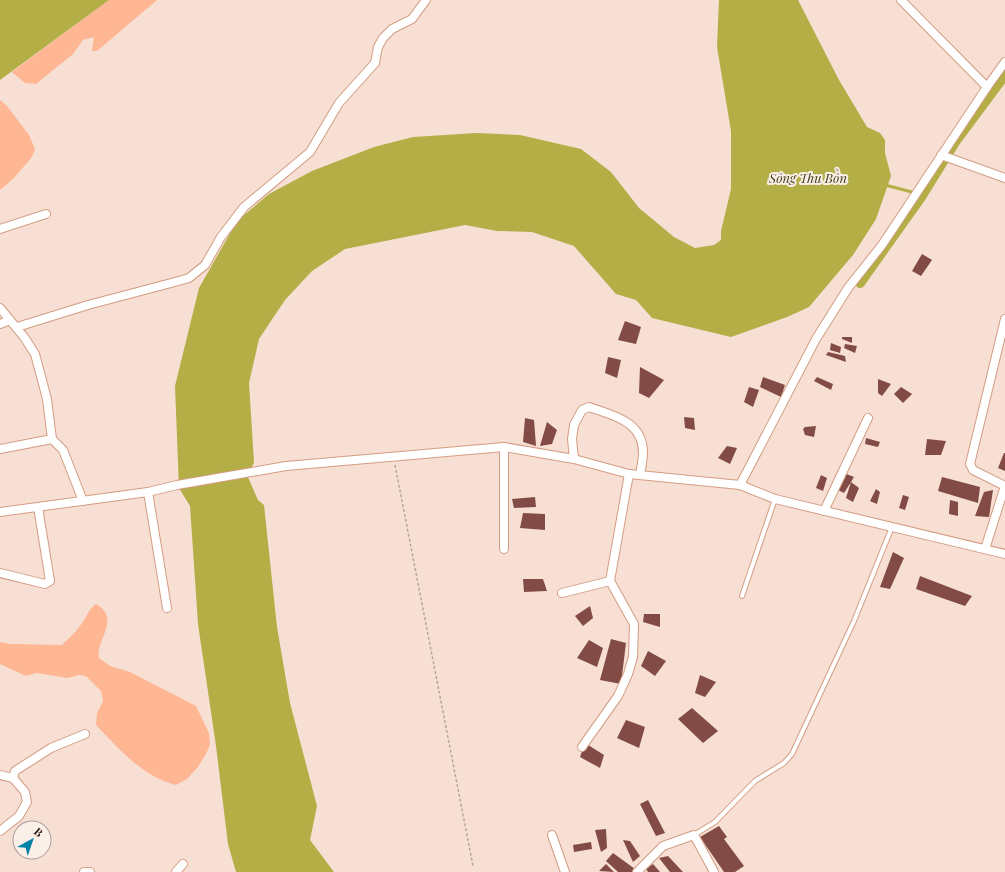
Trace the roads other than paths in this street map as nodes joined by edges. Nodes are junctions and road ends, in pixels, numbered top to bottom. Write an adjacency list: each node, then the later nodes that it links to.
1 (426, 0): 13 (street)
2 (901, 0): 4 (street)
3 (1005, 62): 4 (street)
4 (987, 86): 5 (street)
5 (944, 156): 6 (street); 21 (street)
6 (1005, 178)
7 (46, 214): 8 (street)
8 (0, 229)
9 (0, 308): 11 (street)
10 (1005, 319): 30 (street)
11 (10, 320): 12 (street); 13 (street)
12 (0, 324)
13 (17, 327): 15 (street)
14 (868, 418): 26 (street)
15 (52, 439): 17 (street); 24 (street)
16 (504, 448): 18 (street); 22 (street); 29 (street)
17 (0, 449)
18 (574, 459): 19 (street); 20 (street)
19 (629, 474): 20 (street); 33 (street)
20 (640, 475): 21 (street)
21 (740, 485): 23 (street)
22 (148, 492): 24 (street); 36 (street)
23 (775, 499): 26 (street); 35 (lane)
24 (83, 501): 25 (street)
25 (38, 507): 27 (street); 32 (street)
26 (824, 511): 28 (street)
27 (0, 512)
28 (892, 527): 30 (street); 43 (lane)
29 (504, 549)
30 (985, 549): 31 (street)
31 (1005, 554)
32 (0, 573)
33 (610, 581): 34 (street); 38 (street)
34 (562, 593)
35 (742, 596)
36 (167, 608)
37 (85, 734): 40 (street)
38 (582, 747)
39 (0, 775): 40 (street)
40 (13, 778): 41 (street)
41 (0, 831)
42 (552, 834): 48 (street)
43 (694, 835): 49 (street); 50 (street)
44 (183, 864): 47 (street)
45 (84, 872): 46 (street)
46 (90, 872)
47 (176, 872)
48 (565, 872)
49 (637, 872)
50 (714, 872)

